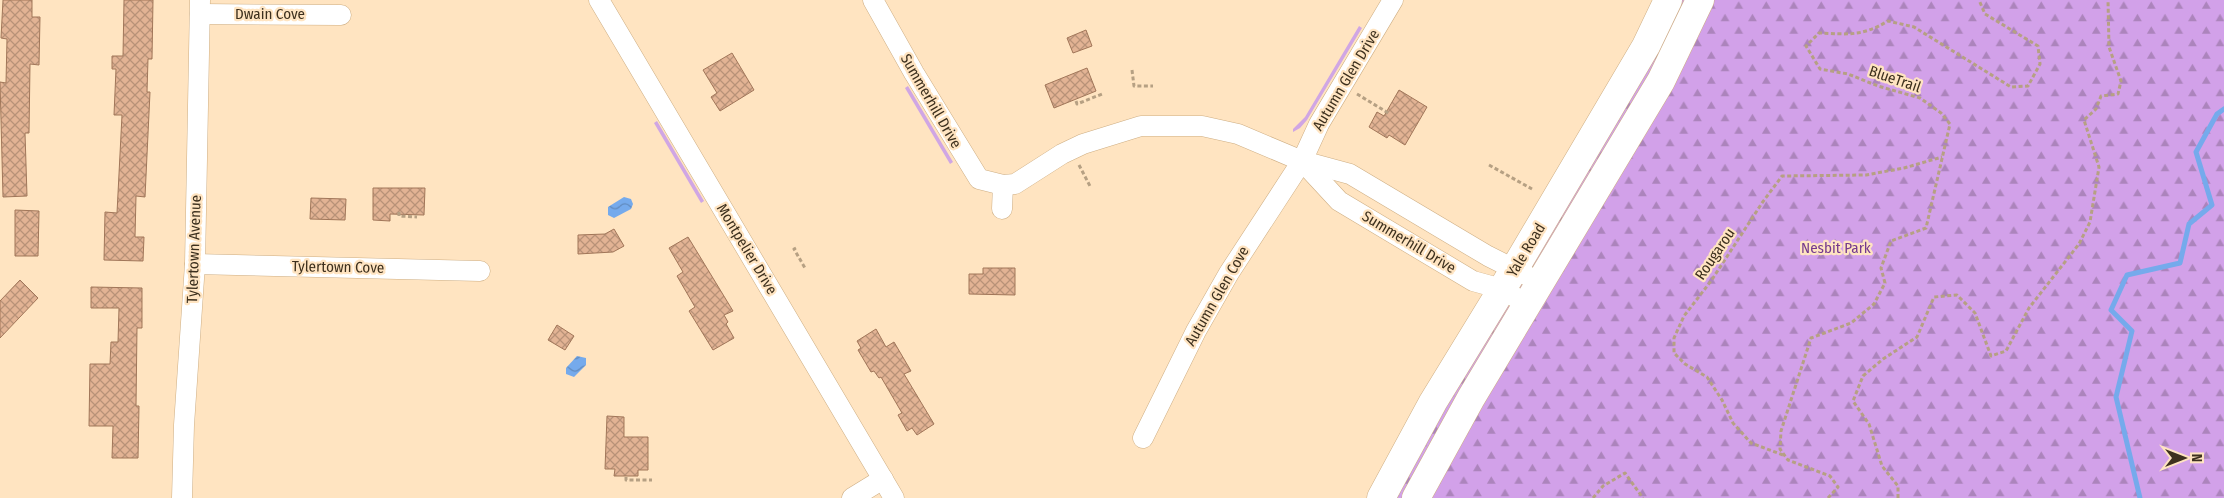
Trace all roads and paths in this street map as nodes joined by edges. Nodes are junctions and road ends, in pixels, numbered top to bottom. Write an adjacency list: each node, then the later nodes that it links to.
1 (599, 0): 35 (street, Montpelier Drive)
2 (873, 0): 20 (street, Summerhill Drive)
3 (1393, 0): 17 (street, Autumn Glen Drive)
4 (1668, 0): 30 (main road, Yale Road)
5 (1700, 0): 31 (main road, Yale Road)
6 (1979, 0): 16 (path, BlueTrail)
7 (2108, 0): 45 (path)
8 (200, 7): 9 (street, Dwain Cove); 27 (street, Tylertown Avenue)
9 (340, 14)
10 (1132, 70): 11 (path)
11 (1153, 86)
12 (1102, 94): 14 (path)
13 (1357, 94): 15 (path)
14 (1076, 101)
15 (1390, 114)
16 (1942, 158): 33 (path, BlueTrail); 33 (path, Rougarou)
17 (1302, 161): 20 (street, Summerhill Drive); 30 (street, Summerhill Drive); 30 (street, Summerhill Drive); 32 (street, Autumn Glen Cove)
18 (1079, 165): 21 (path)
19 (1488, 165): 22 (path)
20 (1003, 185): 23 (street)
21 (1091, 188)
22 (1532, 189)
23 (1002, 209)
24 (399, 212): 25 (path)
25 (417, 217)
26 (796, 248): 28 (path)
27 (195, 264): 29 (street, Tylertown Cove); 37 (street, Tylertown Avenue)
28 (805, 268)
29 (480, 271)
30 (1509, 279): 31 (street, Summerhill Drive); 40 (main road, Yale Road)
31 (1534, 295): 41 (main road, Yale Road)
32 (1143, 438)
33 (1785, 456): 44 (path)
34 (626, 477): 36 (path)
35 (883, 479): 38 (street); 39 (street, Montpelier Drive)
36 (652, 480)
37 (182, 498)
38 (852, 498)
39 (894, 498)
40 (1381, 498)
41 (1416, 498)
42 (1593, 498): 43 (path)
43 (1643, 498)
44 (1828, 498)
45 (1898, 498)

